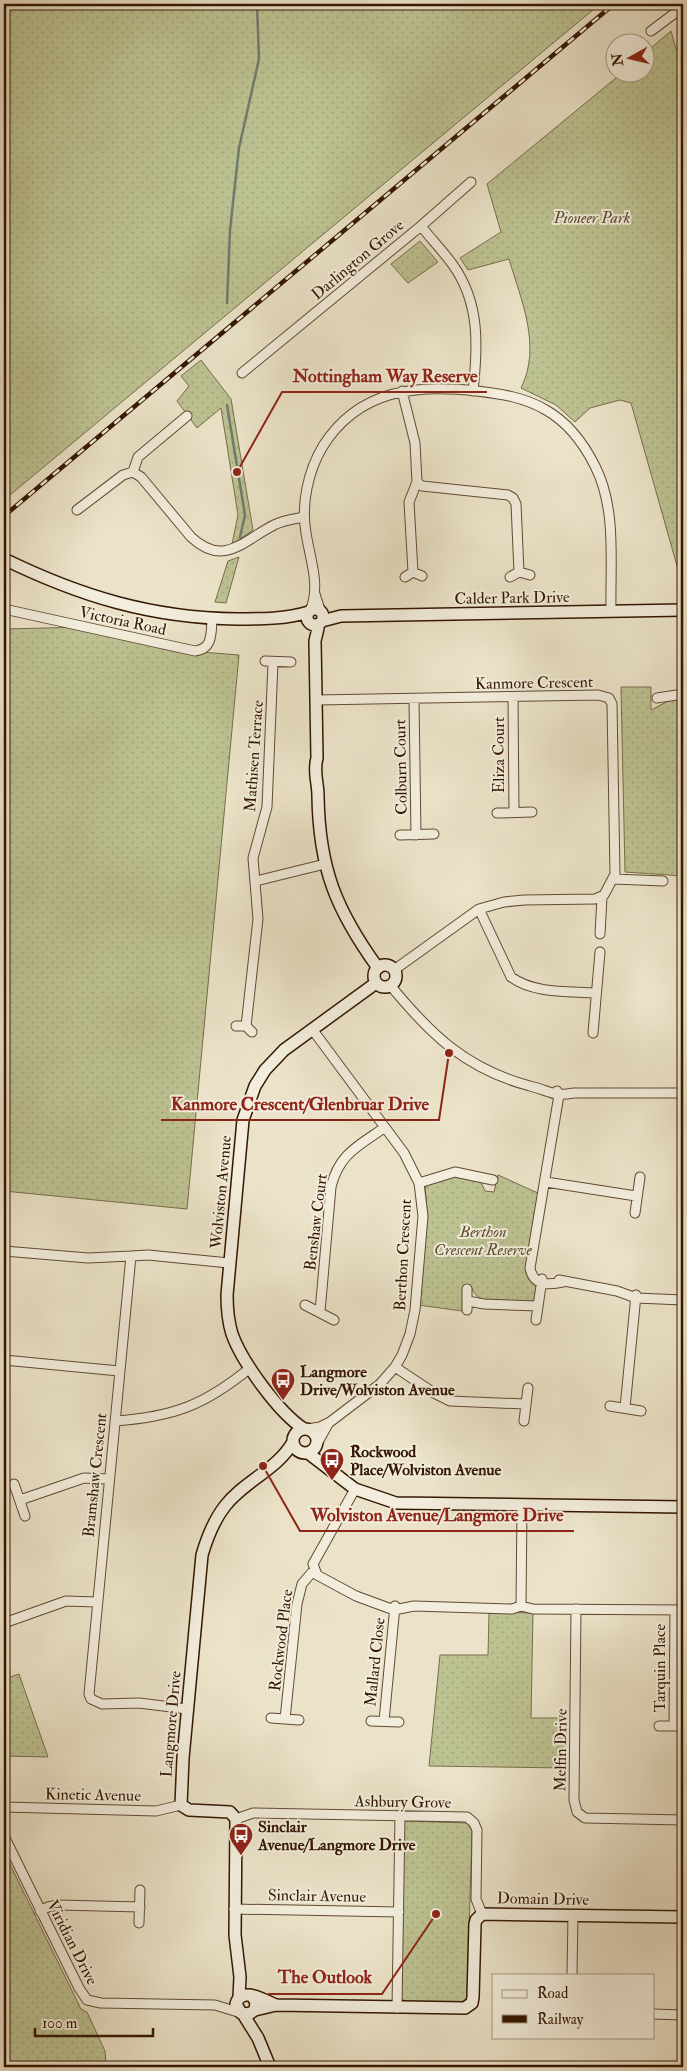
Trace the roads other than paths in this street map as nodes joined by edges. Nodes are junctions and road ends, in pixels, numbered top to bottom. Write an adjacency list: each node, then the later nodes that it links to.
1 (683, 7): 2 (street)
2 (651, 31)
3 (470, 182): 4 (street)
4 (421, 226): 5 (street, Darlington Grove); 6 (street, Darlington Grove)
5 (242, 373)
6 (473, 390): 7 (street); 20 (street)
7 (402, 391): 10 (street); 12 (street)
8 (187, 416): 9 (street)
9 (133, 472): 11 (street); 12 (street)
10 (417, 482): 14 (street); 16 (street)
11 (77, 510)
12 (304, 517): 21 (street)
13 (4, 559): 22 (street, Calder Park Drive)
14 (520, 572): 15 (street); 17 (street)
15 (530, 575)
16 (422, 576)
17 (510, 577)
18 (4, 609): 22 (street, Victoria Road)
19 (683, 610): 20 (street, Calder Park Drive)
20 (611, 611): 21 (street, Calder Park Drive)
21 (315, 617): 22 (street, Calder Park Drive); 27 (street)
22 (212, 619)
23 (291, 662): 37 (street, Mathisen Terrace)
24 (683, 694): 26 (street)
25 (513, 697): 28 (street, Kanmore Crescent); 29 (street, Eliza Court); 36 (street, Kanmore Crescent)
26 (657, 698)
27 (317, 700): 28 (street, Kanmore Crescent); 35 (street)
28 (414, 700): 34 (street, Colburn Court)
29 (514, 812): 30 (street, Eliza Court); 31 (street, Eliza Court)
30 (532, 812)
31 (497, 813)
32 (434, 834): 34 (street, Colburn Court)
33 (400, 835): 34 (street, Colburn Court)
34 (416, 835)
35 (325, 864): 37 (street); 43 (street)
36 (614, 878): 38 (street); 39 (street)
37 (256, 880): 48 (street, Mathisen Terrace)
38 (663, 881)
39 (602, 896): 40 (street); 41 (street)
40 (479, 909): 44 (street); 47 (street)
41 (600, 934)
42 (600, 952): 47 (street)
43 (378, 968): 44 (street); 45 (street)
44 (394, 970): 46 (street)
45 (376, 983): 46 (street); 49 (street, Wolviston Avenue)
46 (390, 985): 51 (street)
47 (596, 993): 50 (street)
48 (236, 1026)
49 (312, 1029): 53 (street, Berthon Crescent); 62 (street, Wolviston Avenue)
50 (593, 1033)
51 (557, 1094): 52 (street); 56 (street)
52 (683, 1094)
53 (384, 1128): 57 (street, Berthon Crescent); 69 (street, Benshaw Court)
54 (640, 1177): 58 (street)
55 (492, 1181): 57 (street)
56 (546, 1182): 58 (street); 63 (street)
57 (419, 1183): 73 (street, Berthon Crescent)
58 (636, 1196): 59 (street)
59 (634, 1213)
60 (4, 1251): 61 (street)
61 (131, 1256): 62 (street); 75 (street, Bramshaw Crescent)
62 (230, 1263): 74 (street, Wolviston Avenue)
63 (542, 1281): 65 (street); 68 (street)
64 (468, 1288): 68 (street)
65 (636, 1296): 66 (street); 79 (street)
66 (683, 1300)
67 (305, 1306): 69 (street)
68 (538, 1306): 71 (street)
69 (320, 1312): 70 (street)
70 (334, 1320)
71 (536, 1320)
72 (4, 1360): 75 (street)
73 (396, 1367): 77 (street); 84 (street, Berthon Crescent)
74 (250, 1368): 81 (street, Wolviston Avenue); 82 (street)
75 (119, 1371): 82 (street, Bramshaw Crescent)
76 (528, 1388): 77 (street)
77 (526, 1404): 83 (street)
78 (610, 1406): 79 (street)
79 (625, 1408): 80 (street)
80 (641, 1411)
81 (287, 1416): 85 (street, Wolviston Avenue); 86 (street, Wolviston Avenue)
82 (115, 1421): 91 (street, Bramshaw Crescent)
83 (524, 1421)
84 (330, 1422): 85 (street, Berthon Crescent); 87 (street, Berthon Crescent)
85 (306, 1429): 86 (street); 87 (street)
86 (293, 1441): 88 (street); 89 (street, Langmore Drive)
87 (318, 1443): 88 (street); 90 (street)
88 (306, 1453): 89 (street, Langmore Drive); 90 (street)
89 (280, 1460): 105 (street, Langmore Drive)
90 (324, 1465): 93 (street)
91 (108, 1479): 94 (street); 99 (street, Bramshaw Crescent)
92 (14, 1484): 94 (street)
93 (355, 1489): 96 (street); 98 (street, Rockwood Place)
94 (20, 1500): 97 (street)
95 (683, 1507): 96 (street)
96 (522, 1509): 100 (street)
97 (25, 1516)
98 (314, 1570): 101 (street); 107 (street, Rockwood Place)
99 (97, 1602): 104 (street); 105 (street, Bramshaw Crescent)
100 (521, 1604): 101 (street); 102 (street)
101 (395, 1608): 110 (street, Mallard Close)
102 (576, 1609): 103 (street); 118 (street, Melfin Drive)
103 (679, 1610): 113 (street, Tarquin Place)
104 (4, 1623)
105 (187, 1708): 114 (street, Langmore Drive)
106 (271, 1718): 107 (street)
107 (285, 1719): 108 (street)
108 (299, 1720)
109 (371, 1721): 110 (street, Mallard Close)
110 (384, 1721): 111 (street, Mallard Close)
111 (399, 1722)
112 (659, 1726): 113 (street, Tarquin Place)
113 (678, 1726)
114 (181, 1805): 115 (street, Kinetic Avenue); 117 (street)
115 (4, 1808)
116 (400, 1815): 117 (street, Ashbury Grove); 124 (street); 125 (street, Ashbury Grove)
117 (236, 1819): 122 (street)
118 (683, 1820)
119 (4, 1836): 123 (street, Viridian Drive)
120 (140, 1890): 121 (street)
121 (140, 1907): 123 (street); 128 (street)
122 (234, 1908): 124 (street, Sinclair Avenue); 130 (street)
123 (40, 1911): 131 (street, Viridian Drive)
124 (399, 1912): 133 (street)
125 (482, 1914): 126 (street, Domain Drive); 133 (street, Domain Drive)
126 (573, 1914): 127 (street, Domain Drive); 129 (street)
127 (683, 1916)
128 (139, 1923)
129 (572, 1974)
130 (244, 1997): 131 (street, Viridian Drive); 132 (street, Domain Drive); 134 (street); 134 (street)
131 (215, 2005): 134 (street, Viridian Drive)
132 (276, 2005): 133 (street, Domain Drive); 134 (street, Domain Drive)
133 (397, 2008)
134 (248, 2012): 137 (street)
135 (654, 2014): 136 (street)
136 (683, 2015)
137 (270, 2067)

